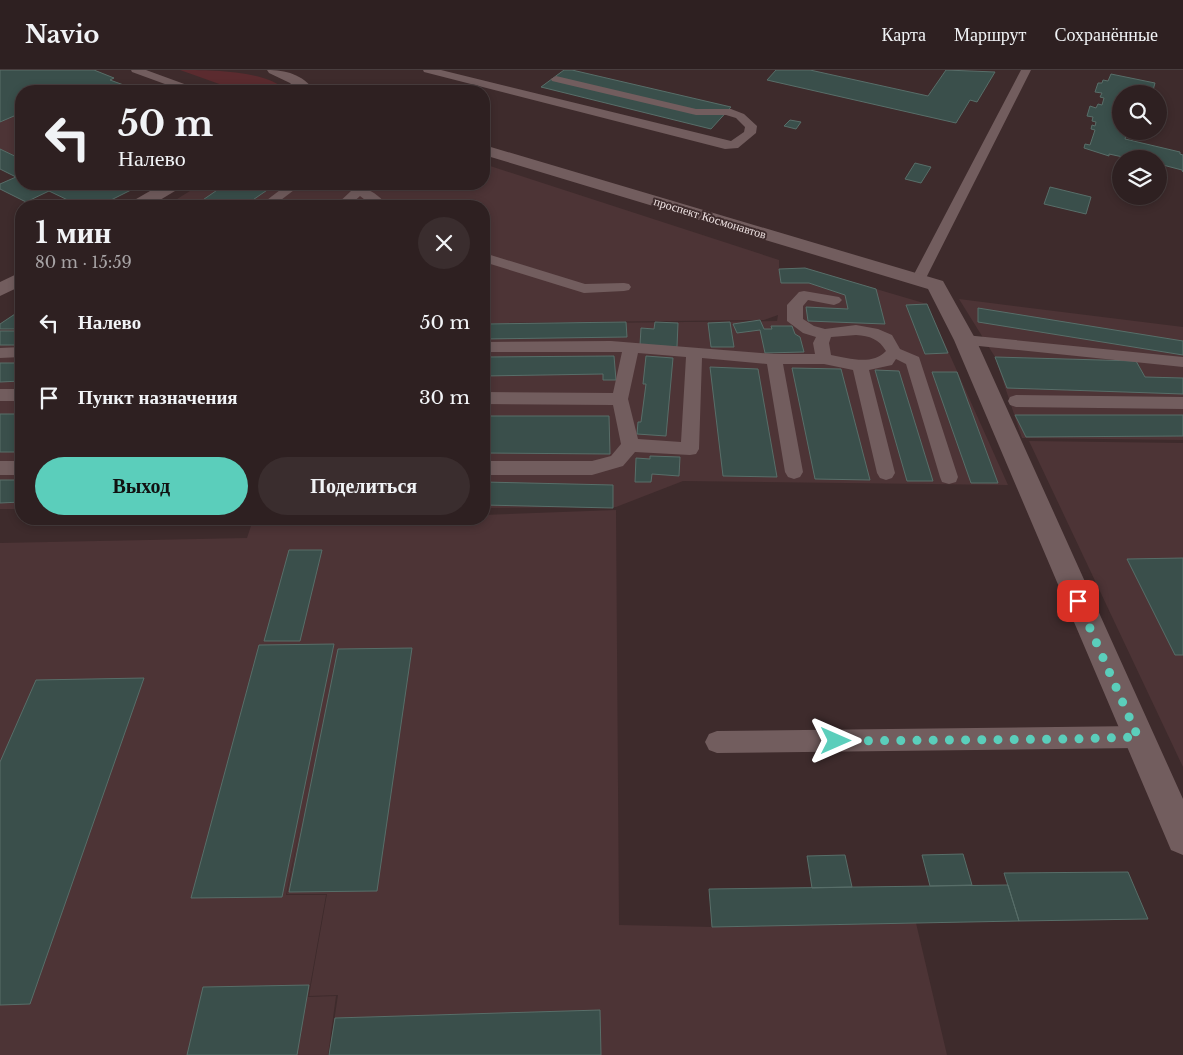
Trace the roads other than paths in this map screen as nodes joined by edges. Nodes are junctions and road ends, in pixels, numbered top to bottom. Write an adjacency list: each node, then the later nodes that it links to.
1 (136, 70): 6 (lane)
2 (278, 70): 7 (street)
3 (428, 70): 8 (lane)
4 (1026, 70): 22 (lane)
5 (556, 79): 11 (lane)
6 (177, 85)
7 (302, 85)
8 (487, 85)
9 (490, 86): 11 (lane)
10 (723, 118): 11 (lane)
11 (724, 145)
12 (490, 152): 22 (street, проспект Космонавтов)
13 (164, 190): 16 (street)
14 (288, 190): 17 (lane)
15 (360, 190): 18 (lane); 19 (lane)
16 (147, 200)
17 (273, 200)
18 (348, 200)
19 (373, 200)
20 (490, 258): 23 (lane)
21 (15, 281): 24 (street)
22 (927, 283): 27 (street)
23 (624, 287)
24 (0, 290)
25 (834, 300): 26 (lane)
26 (825, 334): 31 (lane); 35 (lane)
27 (965, 340): 36 (lane); 51 (street)
28 (490, 347): 29 (lane)
29 (631, 348): 33 (lane); 41 (lane)
30 (15, 352): 32 (lane)
31 (894, 352): 37 (lane); 50 (lane)
32 (0, 353)
33 (694, 354): 34 (lane); 44 (lane)
34 (774, 359): 35 (lane); 48 (lane)
35 (824, 359): 37 (lane)
36 (1183, 362)
37 (860, 366): 49 (lane)
38 (0, 395): 39 (lane)
39 (15, 395)
40 (490, 398): 41 (lane)
41 (620, 399): 44 (lane)
42 (1016, 401): 43 (lane)
43 (1183, 403)
44 (630, 445): 47 (lane)
45 (0, 468): 46 (lane)
46 (15, 468)
47 (490, 468)
48 (794, 472)
49 (886, 473)
50 (949, 476)
51 (1138, 737): 52 (lane); 53 (street)
52 (717, 742)
53 (1183, 838)

